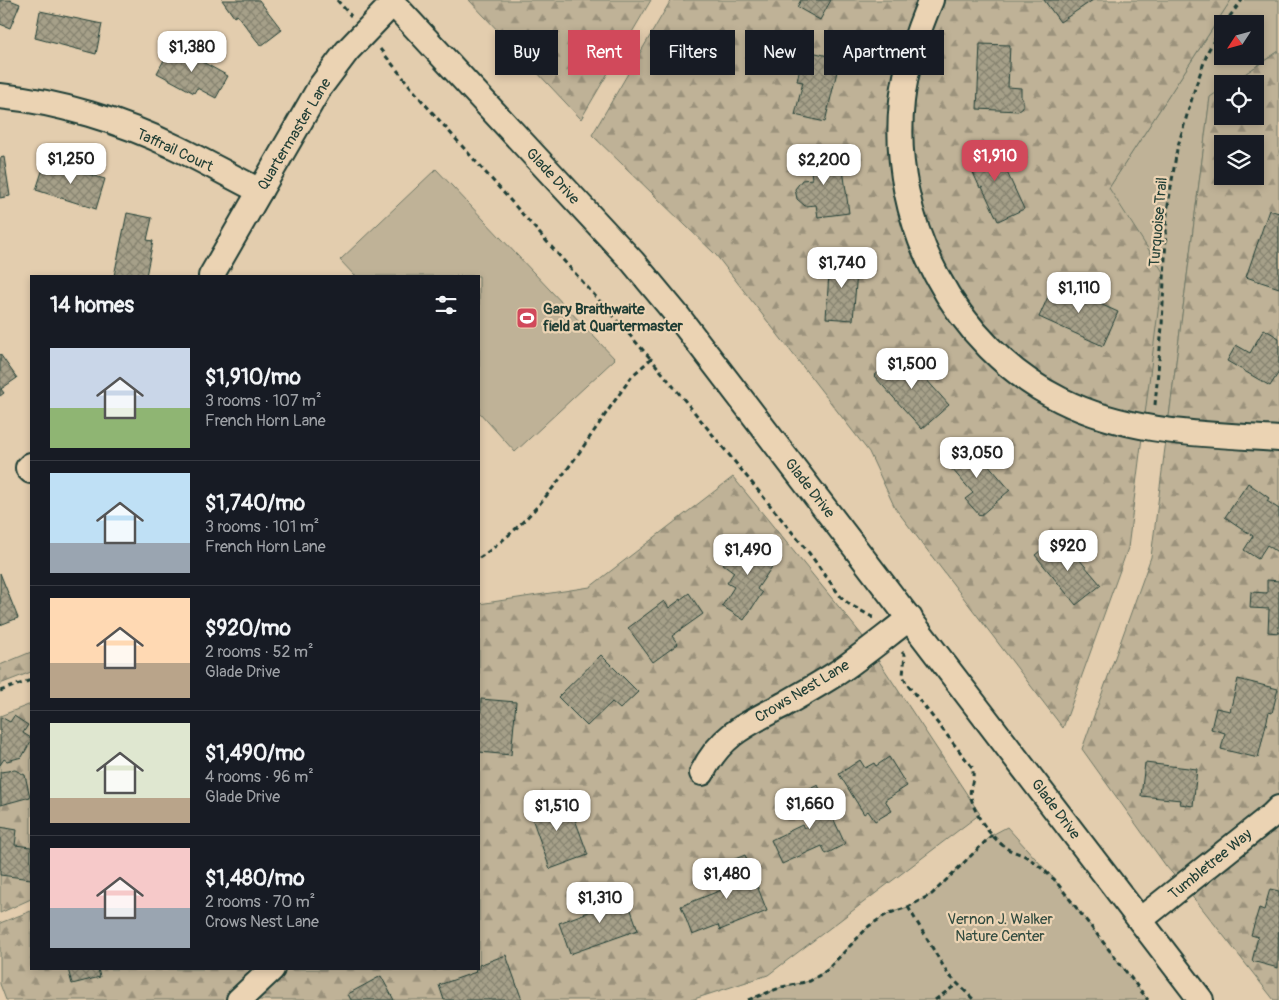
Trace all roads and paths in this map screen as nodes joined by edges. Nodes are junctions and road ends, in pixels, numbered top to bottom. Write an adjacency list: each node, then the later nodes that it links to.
1 (931, 0): 11 (street)
2 (1242, 0): 4 (path, Turquoise Trail)
3 (392, 1): 5 (street, Quartermaster Lane); 14 (street, Glade Drive)
4 (1231, 15)
5 (366, 32): 8 (street, Quartermaster Lane); 10 (path)
6 (1214, 41): 11 (path, Turquoise Trail)
7 (0, 96): 8 (street, Taffrail Court)
8 (260, 191): 9 (street, Quartermaster Lane)
9 (212, 275)
10 (651, 359): 13 (path); 15 (path)
11 (1153, 430): 12 (street)
12 (1279, 438)
13 (480, 557)
14 (910, 618): 15 (street, Crows Nest Lane); 22 (street, Glade Drive)
15 (888, 635): 18 (street, Crows Nest Lane); 20 (path)
16 (30, 680): 17 (path)
17 (0, 692)
18 (702, 773)
19 (1279, 808): 22 (street, Tumbletree Way)
20 (992, 835): 21 (path); 29 (path)
21 (908, 907): 24 (path); 26 (path)
22 (1140, 920): 30 (street, Glade Drive)
23 (271, 970): 25 (street)
24 (957, 984): 27 (path); 28 (path)
25 (240, 1000)
26 (748, 1000)
27 (935, 1000)
28 (974, 1000)
29 (1148, 1000)
30 (1201, 1000)

